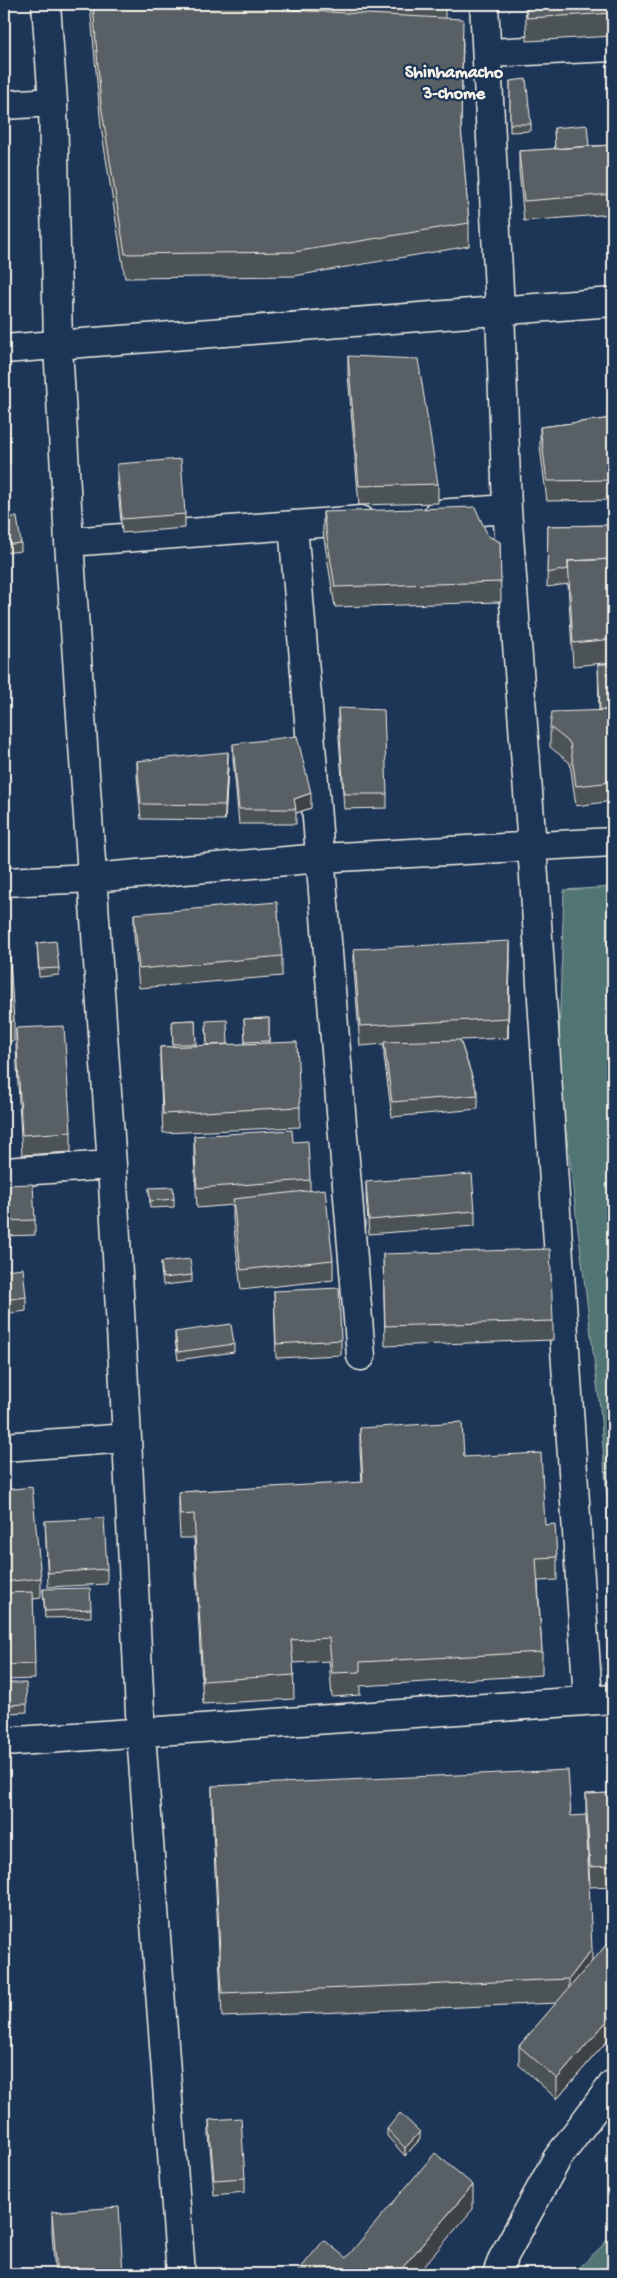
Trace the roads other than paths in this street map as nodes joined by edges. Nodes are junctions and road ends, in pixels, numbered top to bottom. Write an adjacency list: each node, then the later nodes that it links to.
1 (46, 4): 5 (street)
2 (484, 4): 4 (street)
3 (613, 47): 4 (street)
4 (488, 53): 8 (street)
5 (53, 102): 6 (street); 9 (street)
6 (4, 105)
7 (613, 302): 8 (street)
8 (500, 309): 9 (street); 11 (street)
9 (58, 346): 10 (street); 13 (street)
10 (4, 349)
11 (507, 509): 12 (street); 15 (street)
12 (292, 526): 13 (street); 16 (street)
13 (69, 542): 17 (street)
14 (613, 842): 15 (street)
15 (532, 846): 16 (street); 24 (street)
16 (321, 858): 17 (street); 21 (street)
17 (92, 878): 18 (street); 19 (street)
18 (4, 882)
19 (112, 1165): 20 (street); 22 (street)
20 (4, 1172)
21 (361, 1356)
22 (127, 1438): 23 (street); 25 (street)
23 (4, 1447)
24 (601, 1700): 25 (street)
25 (141, 1734): 26 (street); 28 (street)
26 (4, 1742)
27 (613, 2084): 29 (street)
28 (181, 2274)
29 (497, 2274)

